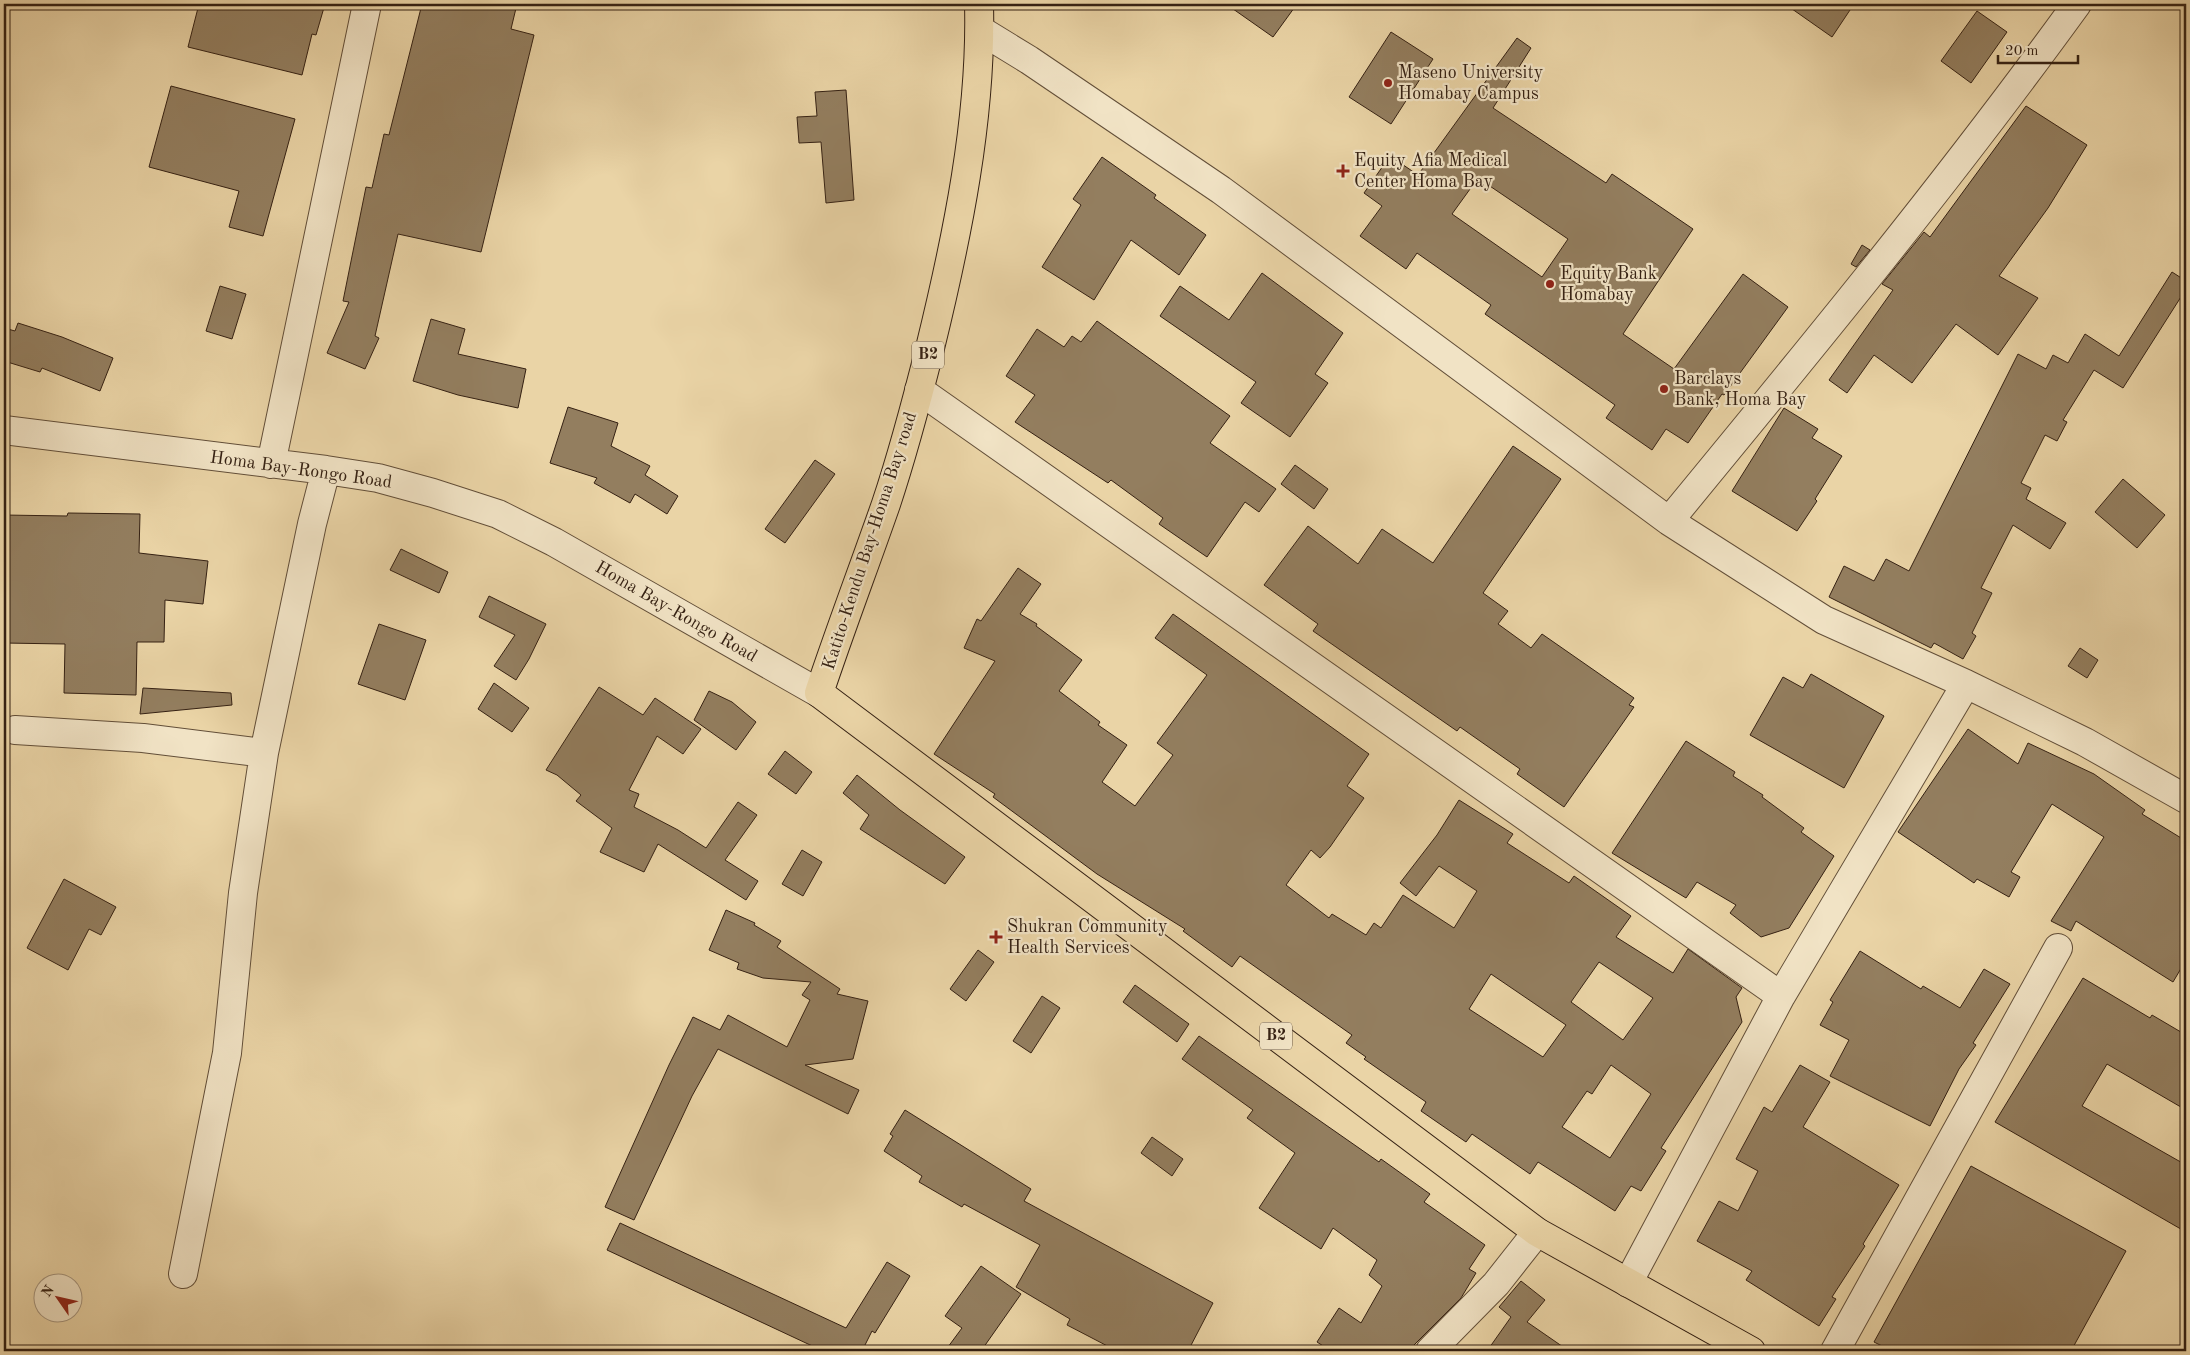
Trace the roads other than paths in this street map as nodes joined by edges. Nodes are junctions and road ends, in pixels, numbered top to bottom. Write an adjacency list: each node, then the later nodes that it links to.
1 (367, 4): 6 (street)
2 (2077, 4): 8 (street)
3 (979, 17): 4 (highway, Katito-Kendu Bay-Homa Bay road / B2); 8 (street)
4 (919, 390): 10 (highway, Katito-Kendu Bay-Homa Bay road / B2); 15 (street)
5 (4, 430): 6 (street, Homa Bay-Rongo Road)
6 (271, 464): 7 (street, Homa Bay-Rongo Road)
7 (326, 470): 10 (street, Homa Bay-Rongo Road); 12 (street)
8 (1669, 521): 9 (street)
9 (1966, 684): 13 (street); 15 (street)
10 (819, 694): 16 (highway, B2)
11 (15, 730): 12 (street)
12 (264, 753): 17 (street)
13 (2186, 799)
14 (2058, 948): 21 (street)
15 (1781, 996): 18 (street)
16 (1537, 1232): 18 (highway, B2); 19 (street)
17 (183, 1274)
18 (1628, 1283): 20 (highway, B2)
19 (1430, 1351)
20 (1751, 1351)
21 (1835, 1351)

